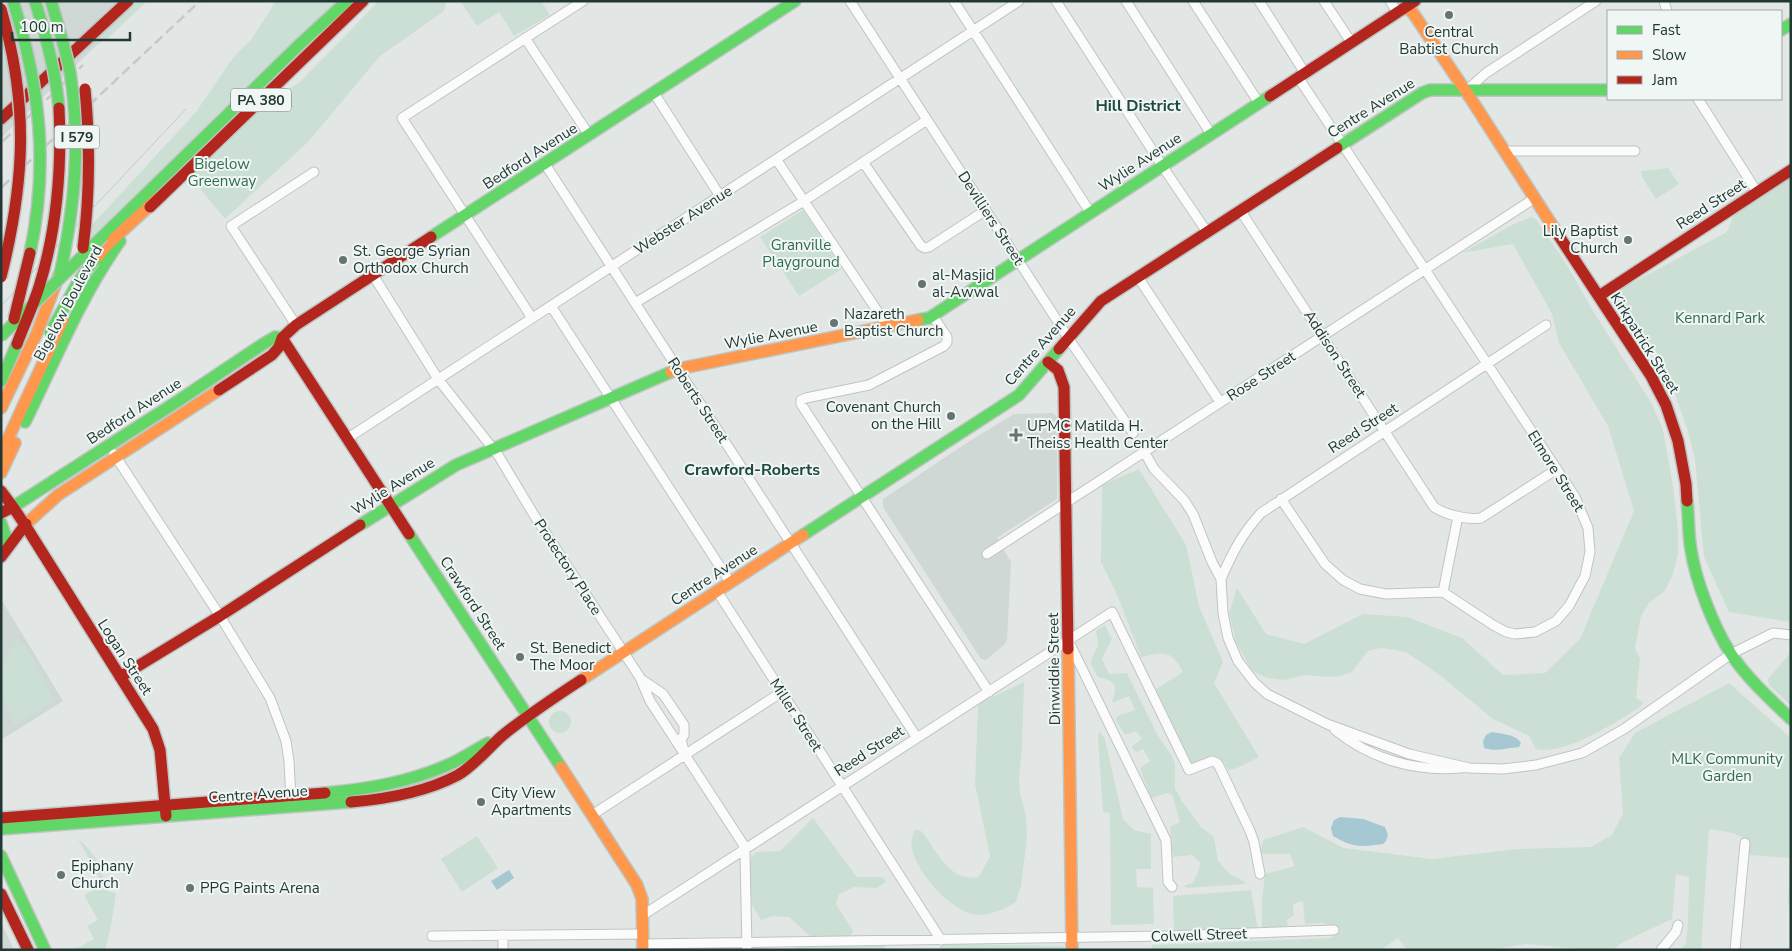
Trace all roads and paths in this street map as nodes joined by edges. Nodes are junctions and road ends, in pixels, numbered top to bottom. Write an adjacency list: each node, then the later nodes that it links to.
1 (13, 1): 74 (main road, I 579, bridge)
2 (35, 1): 79 (main road, bridge)
3 (51, 1): 83 (main road, I 579, bridge)
4 (59, 1): 25 (main road)
5 (128, 1): 34 (main road)
6 (347, 1): 74 (main road, Bigelow Boulevard / PA 380, bridge)
7 (363, 1): 49 (main road, Bigelow Boulevard / PA 380)
8 (583, 1): 23 (street)
9 (795, 1): 31 (main road, Bedford Avenue)
10 (850, 1): 27 (street, Devilliers Street)
11 (954, 1): 22 (street)
12 (1019, 1): 22 (street, Webster Avenue)
13 (1056, 1): 44 (street)
14 (1126, 1): 36 (street)
15 (1194, 1): 33 (street)
16 (1259, 1): 26 (street, Elmore Street)
17 (1324, 1): 24 (street)
18 (1390, 1): 20 (street, Kirkpatrick Street)
19 (1596, 1): 30 (street)
20 (1406, 7): 24 (main road, Wylie Avenue); 30 (main road, Kirkpatrick Street)
21 (1, 9): 61 (main road, bridge)
22 (973, 32): 27 (street, Webster Avenue); 54 (street)
23 (526, 38): 37 (street); 55 (street)
24 (1350, 42): 26 (main road, Wylie Avenue)
25 (80, 63)
26 (1302, 75): 33 (main road, Wylie Avenue); 38 (street, Elmore Street)
27 (900, 79): 35 (street, Devilliers Street); 41 (street, Webster Avenue)
28 (83, 80): 92 (main road, bridge)
29 (1607, 90): 30 (main road, Centre Avenue)
30 (1466, 91): 38 (main road, Centre Avenue); 40 (main road, Kirkpatrick Street)
31 (654, 94): 37 (main road, Bedford Avenue); 48 (street)
32 (1699, 100): 47 (street)
33 (1259, 103): 36 (main road, Wylie Avenue)
34 (1, 119)
35 (927, 120): 42 (street); 52 (street, Devilliers Street)
36 (1211, 134): 44 (main road, Wylie Avenue)
37 (589, 135): 43 (main road, Bedford Avenue)
38 (1342, 144): 53 (main road, Centre Avenue); 59 (street, Elmore Street)
39 (1634, 150): 40 (street)
40 (1504, 151): 50 (main road, Kirkpatrick Street)
41 (776, 160): 48 (street, Webster Avenue); 51 (street)
42 (863, 162): 51 (street); 52 (street)
43 (544, 164): 55 (main road, Bedford Avenue); 58 (street, Roberts Street)
44 (1162, 166): 54 (main road, Wylie Avenue); 56 (street)
45 (1791, 170): 47 (main road, Reed Street)
46 (314, 172): 68 (street)
47 (1757, 192): 63 (main road, Reed Street)
48 (720, 196): 58 (street, Webster Avenue)
49 (158, 198): 86 (main road, bridge); 95 (main road, Bigelow Boulevard)
50 (1535, 198): 59 (street, Rose Street); 63 (main road, Kirkpatrick Street)
51 (804, 201): 64 (street); 69 (street)
52 (986, 210): 57 (street, Devilliers Street)
53 (1240, 210): 56 (main road, Centre Avenue); 71 (street, Addison Street)
54 (1090, 212): 57 (main road, Wylie Avenue)
55 (466, 215): 60 (main road, Bedford Avenue); 67 (street)
56 (1207, 232): 62 (main road, Centre Avenue)
57 (1018, 259): 66 (main road, Wylie Avenue); 72 (street, Devilliers Street)
58 (611, 266): 64 (street, Roberts Street); 65 (street, Webster Avenue)
59 (1425, 269): 71 (street, Rose Street); 76 (street, Elmore Street)
60 (373, 275): 68 (main road, Bedford Avenue); 78 (street, Protectory Place)
61 (1, 277)
62 (1138, 277): 72 (main road, Centre Avenue); 82 (street)
63 (1598, 296): 117 (main road, Kirkpatrick Street)
64 (635, 303): 77 (street, Roberts Street)
65 (551, 306): 67 (street, Webster Avenue); 80 (street)
66 (932, 315): 69 (main road, Wylie Avenue); 97 (street)
67 (532, 318): 78 (street, Webster Avenue)
68 (296, 325): 73 (main road, Bedford Avenue)
69 (888, 326): 77 (main road, Wylie Avenue)
70 (1546, 326): 76 (street, Reed Street)
71 (1323, 336): 82 (street, Rose Street); 85 (street, Addison Street)
72 (1068, 337): 75 (main road, Centre Avenue); 87 (street, Devilliers Street)
73 (282, 338): 81 (main road, Bedford Avenue); 84 (main road, Bedford Avenue); 88 (main road, Crawford Street)
74 (2, 341)
75 (1051, 358): 97 (main road, Centre Avenue); 99 (main road, Dinwiddie Street)
76 (1488, 364): 85 (street, Reed Street); 94 (street, Elmore Street)
77 (678, 369): 80 (main road, Wylie Avenue); 106 (street, Roberts Street)
78 (438, 379): 88 (street, Webster Avenue); 90 (street, Protectory Place)
79 (1, 381)
80 (611, 398): 90 (main road, Wylie Avenue); 110 (street)
81 (178, 402): 84 (street); 89 (main road, Bedford Avenue)
82 (1220, 402): 91 (street, Rose Street)
83 (1, 408)
84 (184, 412): 93 (main road, Bedford Avenue)
85 (1385, 431): 98 (street, Reed Street); 103 (street, Addison Street)
86 (1, 433)
87 (1133, 433)
88 (348, 438): 100 (main road, Crawford Street)
89 (109, 446): 93 (street); 101 (main road, Bedford Avenue)
90 (492, 449): 100 (main road, Wylie Avenue); 116 (street, Protectory Place)
91 (1145, 453): 99 (street, Rose Street); 109 (street)
92 (1, 454)
93 (116, 457): 105 (main road, Bedford Avenue); 113 (street)
94 (1557, 469): 103 (street, Addison Street); 112 (street, Elmore Street)
95 (1, 472)
96 (2, 493): 101 (main road, Logan Street)
97 (862, 497): 106 (main road, Centre Avenue); 122 (street)
98 (1281, 499): 109 (street, Reed Street); 112 (street)
99 (1067, 502): 107 (street, Rose Street); 115 (main road, Dinwiddie Street)
100 (391, 504): 113 (main road, Wylie Avenue); 124 (main road, Crawford Street)
101 (13, 507): 102 (main road, Bedford Avenue); 105 (main road, Logan Street)
102 (1, 513)
103 (1458, 516): 112 (street)
104 (1, 522): 108 (main road)
105 (25, 525): 108 (main road, Bedford Avenue); 118 (main road, Logan Street)
106 (791, 543): 110 (main road, Centre Avenue); 128 (street, Roberts Street)
107 (987, 554)
108 (1, 557)
109 (1221, 579): 117 (street)
110 (730, 582): 111 (main road, Centre Avenue)
111 (717, 591): 116 (main road, Centre Avenue); 121 (street, Miller Street)
112 (1443, 592)
113 (220, 616): 118 (main road, Wylie Avenue); 131 (street)
114 (1791, 635): 117 (street)
115 (1068, 640): 122 (street, Reed Street); 141 (street, Reed Street); 142 (street); 149 (main road, Dinwiddie Street)
116 (624, 652): 119 (street, Protectory Place); 124 (main road, Centre Avenue)
117 (1731, 654): 125 (main road, Kirkpatrick Street)
118 (120, 677): 132 (main road, Logan Street)
119 (641, 679): 120 (street, Protectory Place); 123 (street)
120 (659, 690): 123 (street); 126 (street, Protectory Place)
121 (782, 692): 129 (street); 130 (street, Miller Street)
122 (989, 692): 128 (street, Reed Street)
123 (648, 698): 127 (street)
124 (528, 717): 131 (main road, Centre Avenue); 133 (main road, Crawford Street)
125 (1791, 719)
126 (685, 729): 127 (street); 129 (street)
127 (672, 736): 129 (street)
128 (918, 738): 130 (street, Reed Street)
129 (685, 755): 133 (street); 139 (street)
130 (842, 787): 139 (street, Reed Street); 150 (street, Miller Street)
131 (292, 801): 132 (main road, Centre Avenue)
132 (166, 811): 134 (main road, Centre Avenue); 135 (main road, Centre Avenue)
133 (592, 815): 144 (main road, Crawford Street)
134 (1, 818)
135 (34, 826): 136 (main road, Centre Avenue); 137 (main road)
136 (1, 829)
137 (1, 837)
138 (1745, 843): 158 (street)
139 (745, 849): 144 (street, Reed Street); 152 (street)
140 (1, 856): 154 (main road)
141 (1260, 874)
142 (1172, 887)
143 (1, 894): 153 (main road)
144 (643, 915): 151 (main road, Crawford Street)
145 (1678, 924): 157 (street)
146 (1334, 930): 149 (street, Colwell Street)
147 (503, 935): 148 (street, Colwell Street); 151 (street, Colwell Street); 155 (street)
148 (432, 936)
149 (1072, 938): 150 (street, Colwell Street); 156 (main road, Dinwiddie Street)
150 (941, 940): 152 (street, Colwell Street)
151 (643, 943): 152 (street, Colwell Street)
152 (747, 946)
153 (28, 950)
154 (45, 950)
155 (503, 950)
156 (1072, 950)
157 (1661, 950)
158 (1735, 950)

